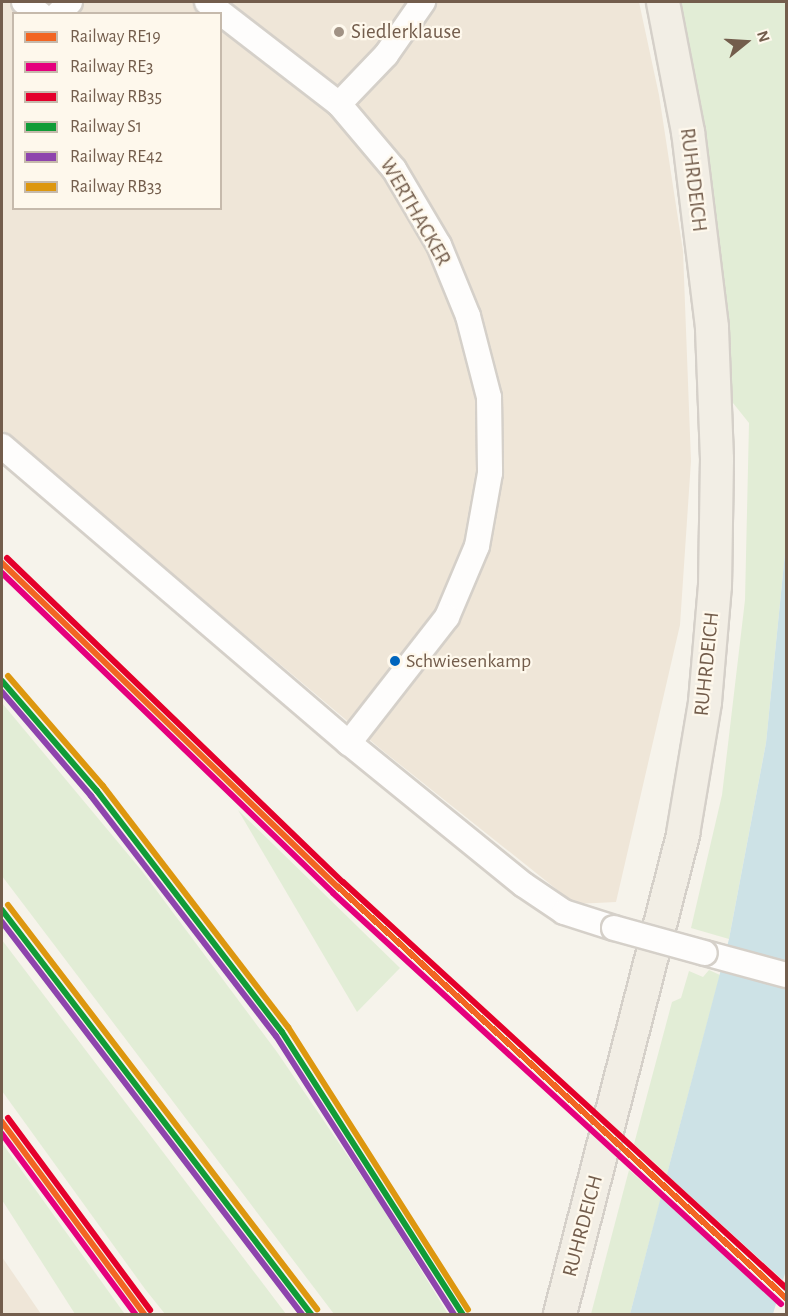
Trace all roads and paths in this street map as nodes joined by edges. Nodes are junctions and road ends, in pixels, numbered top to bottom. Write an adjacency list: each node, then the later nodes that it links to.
1 (24, 2): 5 (street)
2 (207, 2): 6 (street, WERTHACKER)
3 (423, 2): 8 (street)
4 (663, 2): 12 (main road, RUHRDEICH)
5 (37, 12)
6 (220, 12)
7 (222, 14): 8 (street, WERTHACKER)
8 (339, 104): 10 (street, WERTHACKER)
9 (2, 446): 10 (street)
10 (349, 743): 11 (street, bridge)
11 (786, 975)
12 (560, 1314)

